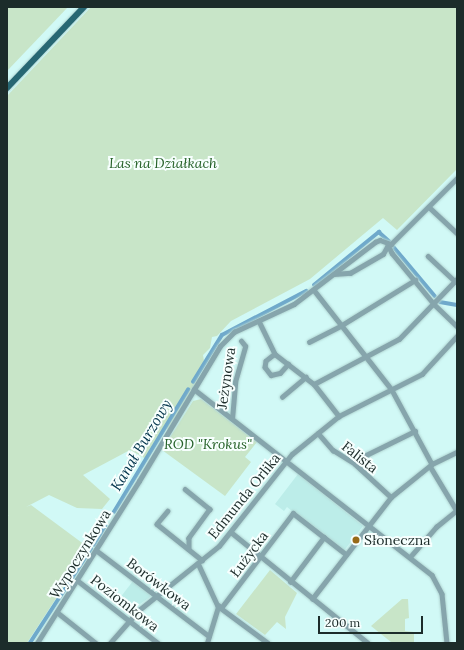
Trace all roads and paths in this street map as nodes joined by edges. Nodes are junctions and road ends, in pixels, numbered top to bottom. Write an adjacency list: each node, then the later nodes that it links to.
1 (84, 7): 2 (main road)
2 (7, 88)
3 (457, 178): 4 (street)
4 (429, 207): 5 (street); 6 (street)
5 (457, 233)
6 (388, 245): 8 (street); 8 (street, Wypoczynkowa); 9 (street)
7 (428, 256): 10 (street)
8 (334, 274): 11 (street, Wypoczynkowa)
9 (415, 280): 12 (street); 14 (street)
10 (456, 280): 12 (street)
11 (314, 290): 13 (street, Wypoczynkowa); 14 (street)
12 (434, 304): 15 (street); 20 (street)
13 (259, 321): 19 (street); 24 (street, Wypoczynkowa)
14 (342, 325): 18 (street); 20 (street)
15 (457, 326)
16 (457, 336): 25 (street, Edmunda Orlika)
17 (241, 341): 28 (street, Jeżynowa)
18 (309, 342)
19 (275, 354): 21 (street); 21 (street)
20 (366, 357): 23 (street); 25 (street)
21 (288, 364): 22 (street)
22 (306, 378): 23 (street); 26 (street)
23 (314, 384): 27 (street)
24 (194, 389): 28 (street); 43 (street, Wypoczynkowa)
25 (392, 390): 27 (street, Edmunda Orlika); 29 (street)
26 (282, 397)
27 (339, 416): 30 (street, Edmunda Orlika)
28 (232, 418): 32 (street)
29 (415, 431): 33 (street); 34 (street)
30 (318, 433): 32 (street, Edmunda Orlika); 33 (street, Falista)
31 (457, 452): 34 (street)
32 (285, 460): 39 (street); 40 (street, Edmunda Orlika)
33 (355, 464): 36 (street, Falista)
34 (431, 465): 36 (street); 38 (street)
35 (185, 489): 42 (street)
36 (390, 497): 39 (street)
37 (168, 511): 42 (street)
38 (457, 511): 46 (street)
39 (368, 525): 44 (street); 46 (street)
40 (231, 532): 45 (street); 47 (street, Edmunda Orlika)
41 (324, 537): 44 (street); 45 (street, Łużycka); 49 (street)
42 (188, 549): 47 (street)
43 (96, 550): 48 (street, Wypoczynkowa); 50 (street, Borówkowa)
44 (346, 554): 51 (street)
45 (261, 557): 49 (street); 52 (street, Łużycka)
46 (410, 557): 63 (street)
47 (200, 561): 50 (street, Edmunda Orlika); 52 (street)
48 (78, 580): 53 (street, Wypoczynkowa); 54 (street, Poziomkowa)
49 (290, 582): 51 (street)
50 (157, 596): 54 (street, Edmunda Orlika); 55 (street, Borówkowa)
51 (312, 599): 62 (street)
52 (220, 607): 55 (street); 61 (street)
53 (57, 612): 56 (street, Wypoczynkowa); 57 (street)
54 (130, 619): 58 (street, Edmunda Orlika); 59 (street, Poziomkowa)
55 (209, 636): 60 (street)
56 (37, 643)
57 (96, 643)
58 (110, 643)
59 (158, 643)
60 (207, 643)
61 (268, 643)
62 (368, 643)
63 (448, 643)

